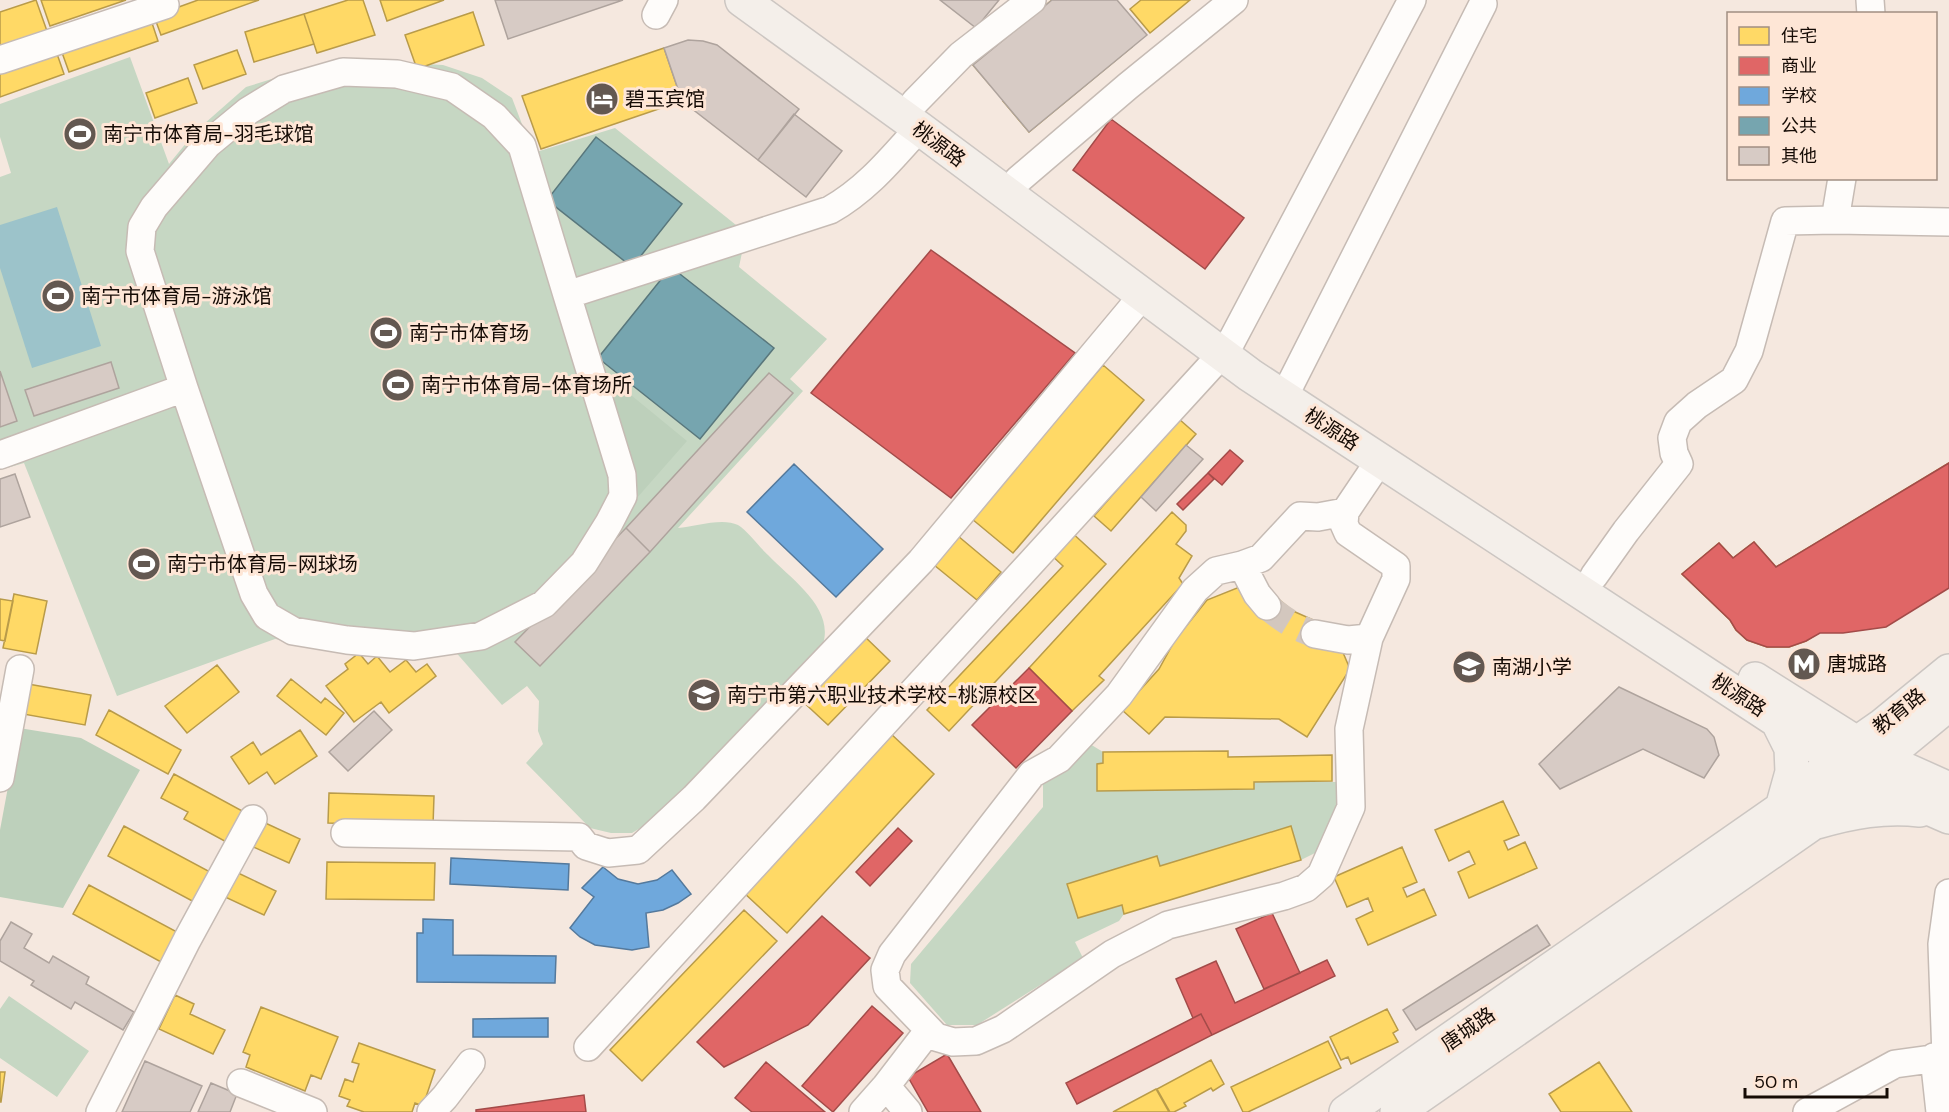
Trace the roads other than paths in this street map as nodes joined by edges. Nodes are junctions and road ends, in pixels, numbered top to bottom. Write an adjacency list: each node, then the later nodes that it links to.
1 (742, 0): 9 (main road, 桃源路)
2 (781, 0): 9 (main road, 桃源路)
3 (1032, 0): 9 (street)
4 (1234, 0): 10 (street)
5 (1412, 0): 16 (street)
6 (168, 2): 8 (street)
7 (1483, 4): 17 (street)
8 (0, 60)
9 (917, 115): 10 (main road, 桃源路); 14 (street); 15 (main road, 桃源路)
10 (1018, 180): 16 (main road, 桃源路)
11 (1842, 180): 12 (street)
12 (1835, 220): 13 (street); 23 (street)
13 (1949, 222)
14 (567, 295): 18 (street); 18 (street)
15 (1143, 295): 16 (main road, 桃源路); 38 (street)
16 (1227, 348): 17 (main road, 桃源路); 20 (main road, 桃源路); 41 (street)
17 (1291, 383): 23 (main road, 桃源路)
18 (184, 388): 19 (street)
19 (0, 455)
20 (1380, 460): 21 (street); 31 (main road, 桃源路)
21 (1346, 512): 22 (street); 26 (street)
22 (1242, 565): 24 (street); 40 (street)
23 (1594, 576): 31 (main road, 桃源路)
24 (1267, 606)
25 (1316, 634): 26 (street)
26 (1369, 638): 40 (street)
27 (20, 669): 33 (street)
28 (1949, 671): 29 (main road, 教育路)
29 (1911, 702): 31 (main road); 32 (main road, 教育路)
30 (1948, 705): 32 (main road, 教育路); 34 (main road)
31 (1790, 715): 32 (main road, 桃源路); 35 (main road)
32 (1857, 758): 34 (main road, 桃源路); 35 (main road, 唐城路); 37 (main road, 唐城路)
33 (0, 778)
34 (1946, 801): 37 (main road)
35 (1782, 808): 51 (main road, 唐城路)
36 (253, 819): 46 (street)
37 (1813, 823): 52 (main road, 唐城路)
38 (345, 833)
39 (1949, 893): 42 (street)
40 (929, 1030): 45 (street)
41 (588, 1047)
42 (1934, 1058): 53 (street); 54 (street)
43 (471, 1063): 48 (street)
44 (241, 1083): 47 (street)
45 (886, 1086): 49 (street); 50 (street)
46 (100, 1112)
47 (313, 1112)
48 (431, 1112)
49 (863, 1112)
50 (908, 1112)
51 (1346, 1112)
52 (1397, 1112)
53 (1807, 1112)
54 (1940, 1112)

